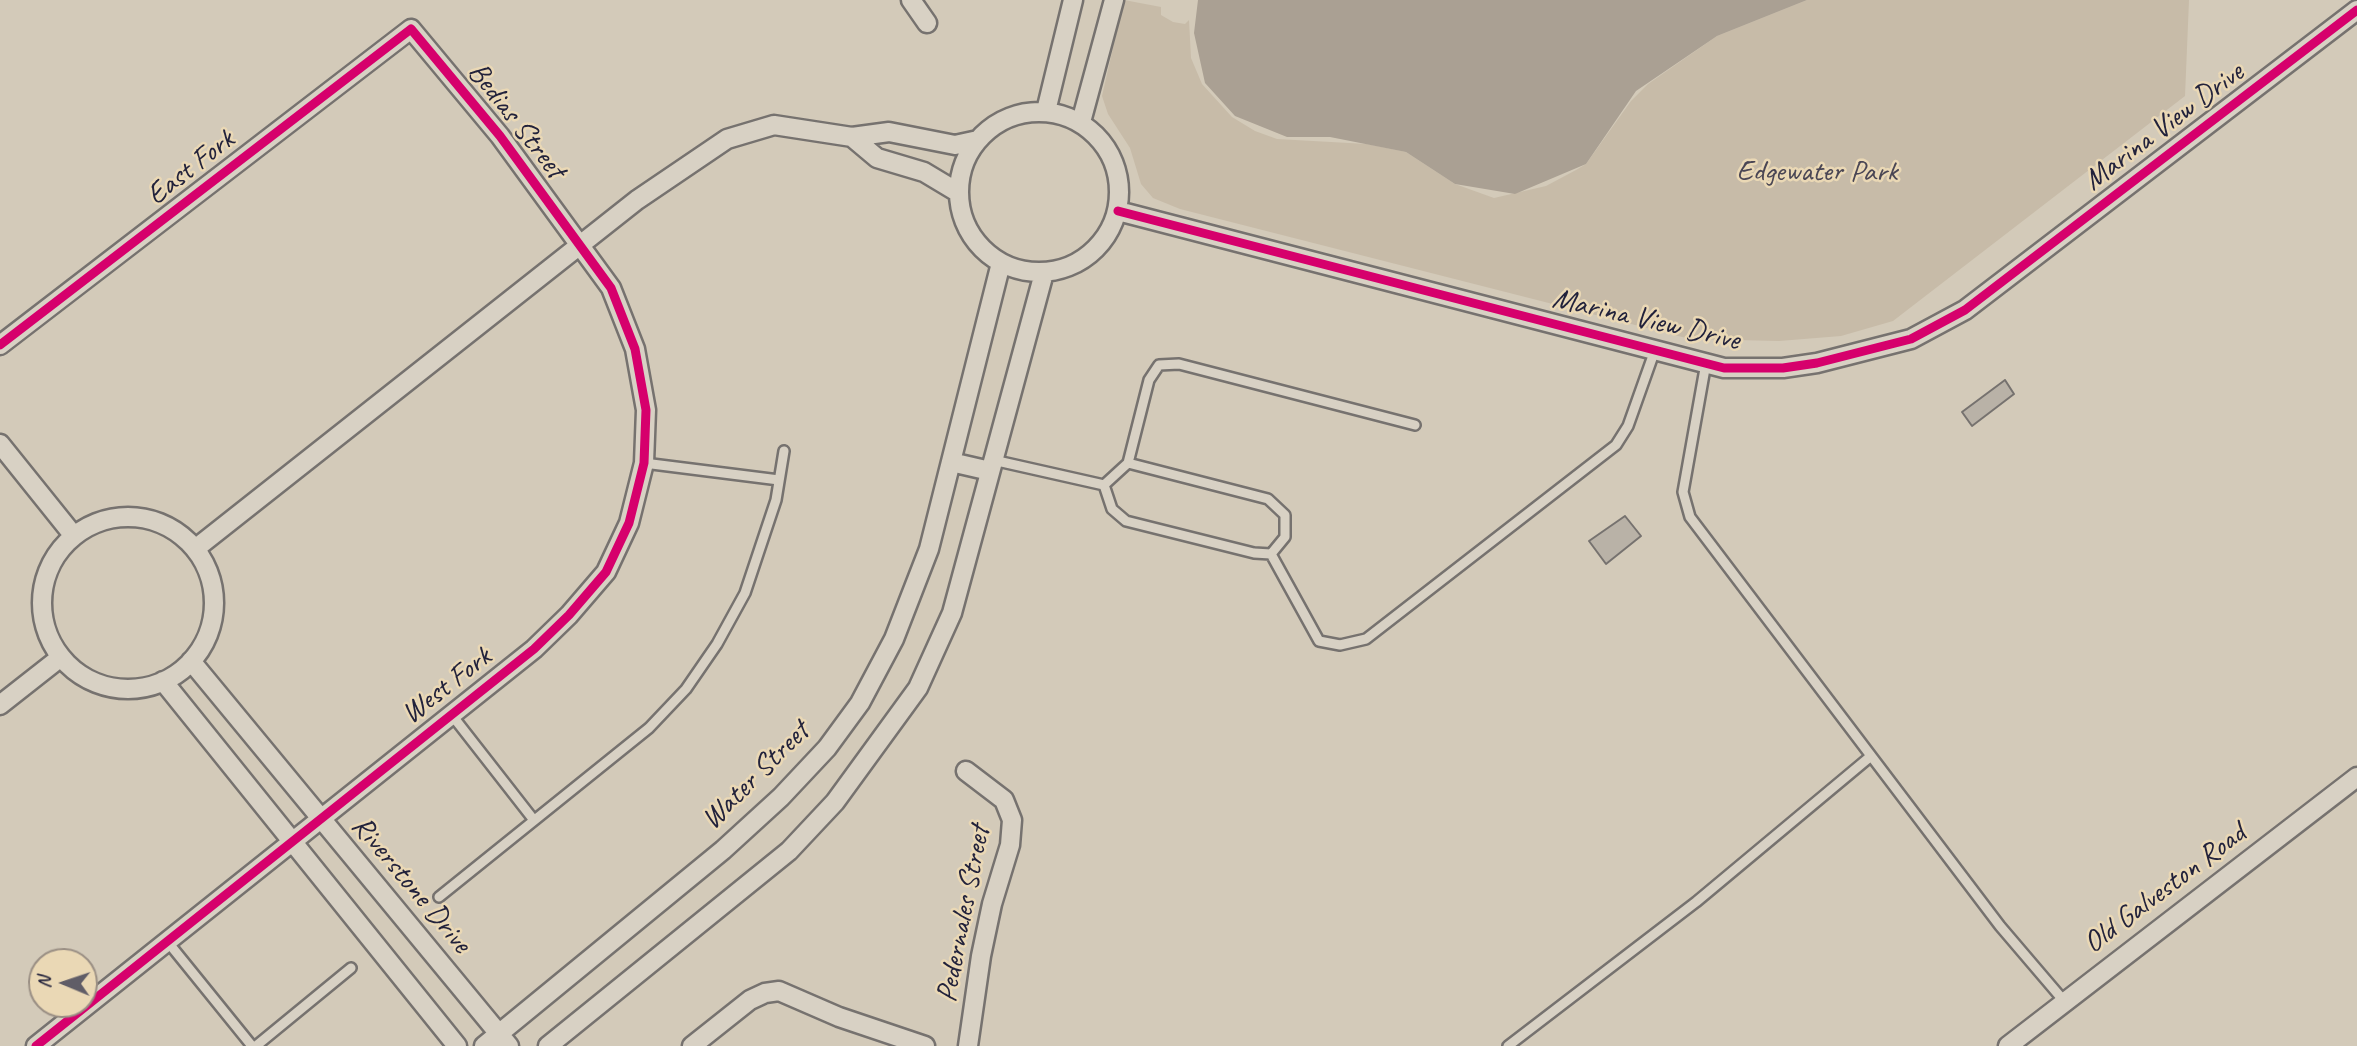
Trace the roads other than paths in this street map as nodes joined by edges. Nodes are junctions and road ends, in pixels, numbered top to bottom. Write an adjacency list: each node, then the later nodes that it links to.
1 (911, 0): 5 (street)
2 (1073, 0): 7 (street)
3 (1114, 0): 8 (street)
4 (2357, 10): 18 (street, Marina View Drive)
5 (927, 23)
6 (411, 29): 13 (street, Bedias Street); 16 (street, East Fork)
7 (1046, 111): 8 (street); 10 (street)
8 (1081, 122): 12 (street)
9 (852, 137): 10 (street); 11 (street); 13 (street)
10 (978, 140): 11 (street)
11 (959, 193): 14 (street)
12 (1118, 211): 15 (street); 17 (street, Marina View Drive)
13 (580, 245): 23 (street, West Fork); 29 (street)
14 (1001, 262): 15 (street); 22 (street, Water Street)
15 (1044, 273): 25 (street)
16 (0, 345)
17 (1655, 350): 18 (street, Marina View Drive); 30 (lane)
18 (1706, 363): 36 (lane)
19 (1415, 425): 24 (lane)
20 (0, 444): 28 (street)
21 (784, 451): 26 (lane)
22 (951, 462): 25 (street); 46 (street, Water Street)
23 (644, 463): 26 (lane); 35 (street, West Fork)
24 (1128, 463): 27 (lane); 30 (lane)
25 (992, 465): 27 (lane); 51 (street)
26 (779, 480): 40 (lane)
27 (1104, 485): 30 (lane)
28 (74, 536): 29 (street); 31 (street)
29 (195, 549): 32 (street)
30 (1271, 554)
31 (61, 657): 33 (street); 34 (street)
32 (191, 661): 33 (street); 39 (street, Riverstone Drive)
33 (163, 681): 41 (street)
34 (0, 705)
35 (451, 714): 39 (street, West Fork); 40 (lane)
36 (1871, 756): 45 (lane); 55 (lane)
37 (966, 771): 54 (street, Pedernales Street)
38 (2357, 777): 45 (street, Old Galveston Road)
39 (319, 817): 41 (street, West Fork); 46 (street, Riverstone Drive)
40 (533, 819): 42 (lane)
41 (292, 841): 43 (street, West Fork); 49 (street)
42 (439, 897)
43 (167, 941): 47 (street, West Fork); 48 (lane)
44 (351, 968): 48 (lane)
45 (2064, 1001): 56 (street, Old Galveston Road)
46 (504, 1040): 50 (street, Water Street)
47 (36, 1046)
48 (254, 1046)
49 (457, 1046)
50 (484, 1046)
51 (548, 1046)
52 (692, 1046): 53 (street)
53 (925, 1046)
54 (968, 1046)
55 (1508, 1046)
56 (2008, 1046)

